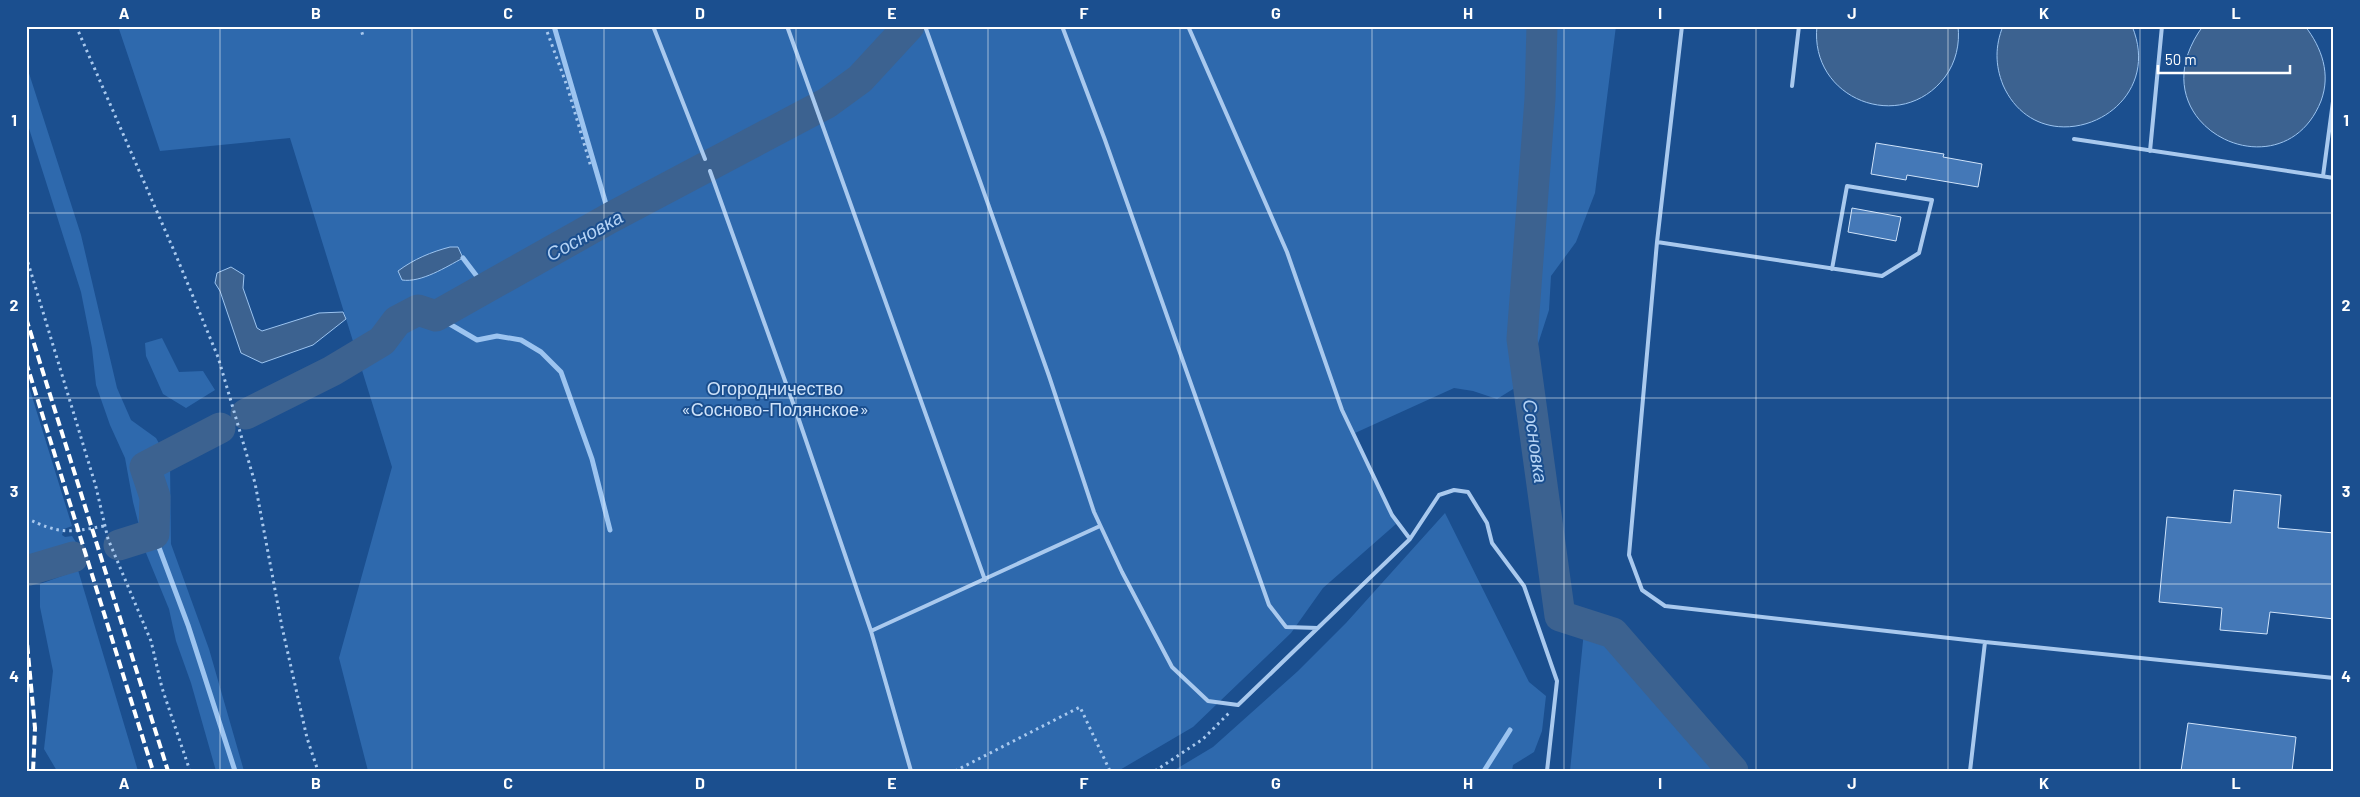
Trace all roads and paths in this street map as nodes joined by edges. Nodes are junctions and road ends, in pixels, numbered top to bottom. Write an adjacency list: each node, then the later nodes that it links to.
1 (76, 26): 36 (path)
2 (360, 26): 12 (path)
3 (545, 26): 18 (path)
4 (653, 26): 17 (lane)
5 (787, 26): 29 (lane)
6 (926, 26): 27 (lane)
7 (1062, 26): 30 (lane)
8 (1188, 26): 28 (lane)
9 (1682, 26): 22 (lane)
10 (1799, 26): 13 (lane)
11 (2162, 26): 16 (lane)
12 (362, 36)
13 (1792, 86)
14 (2334, 94): 20 (lane)
15 (2074, 139): 16 (lane)
16 (2150, 151): 20 (lane)
17 (705, 159)
18 (591, 167)
19 (710, 171): 31 (lane)
20 (2323, 176): 21 (lane)
21 (2334, 178)
22 (1657, 242): 24 (lane); 32 (lane)
23 (26, 256): 26 (path)
24 (1832, 269): 24 (lane)
25 (26, 518): 26 (path)
26 (104, 526): 35 (path)
27 (1100, 526): 29 (lane); 34 (lane)
28 (1410, 539): 30 (lane); 41 (lane)
29 (985, 580): 31 (lane)
30 (1318, 628): 34 (lane)
31 (871, 630): 37 (lane)
32 (1984, 642): 33 (lane); 42 (lane)
33 (2334, 678)
34 (1238, 705): 40 (path)
35 (190, 771)
36 (318, 771)
37 (911, 771)
38 (955, 771): 39 (path)
39 (1110, 771)
40 (1155, 771)
41 (1547, 771)
42 (1970, 771)

